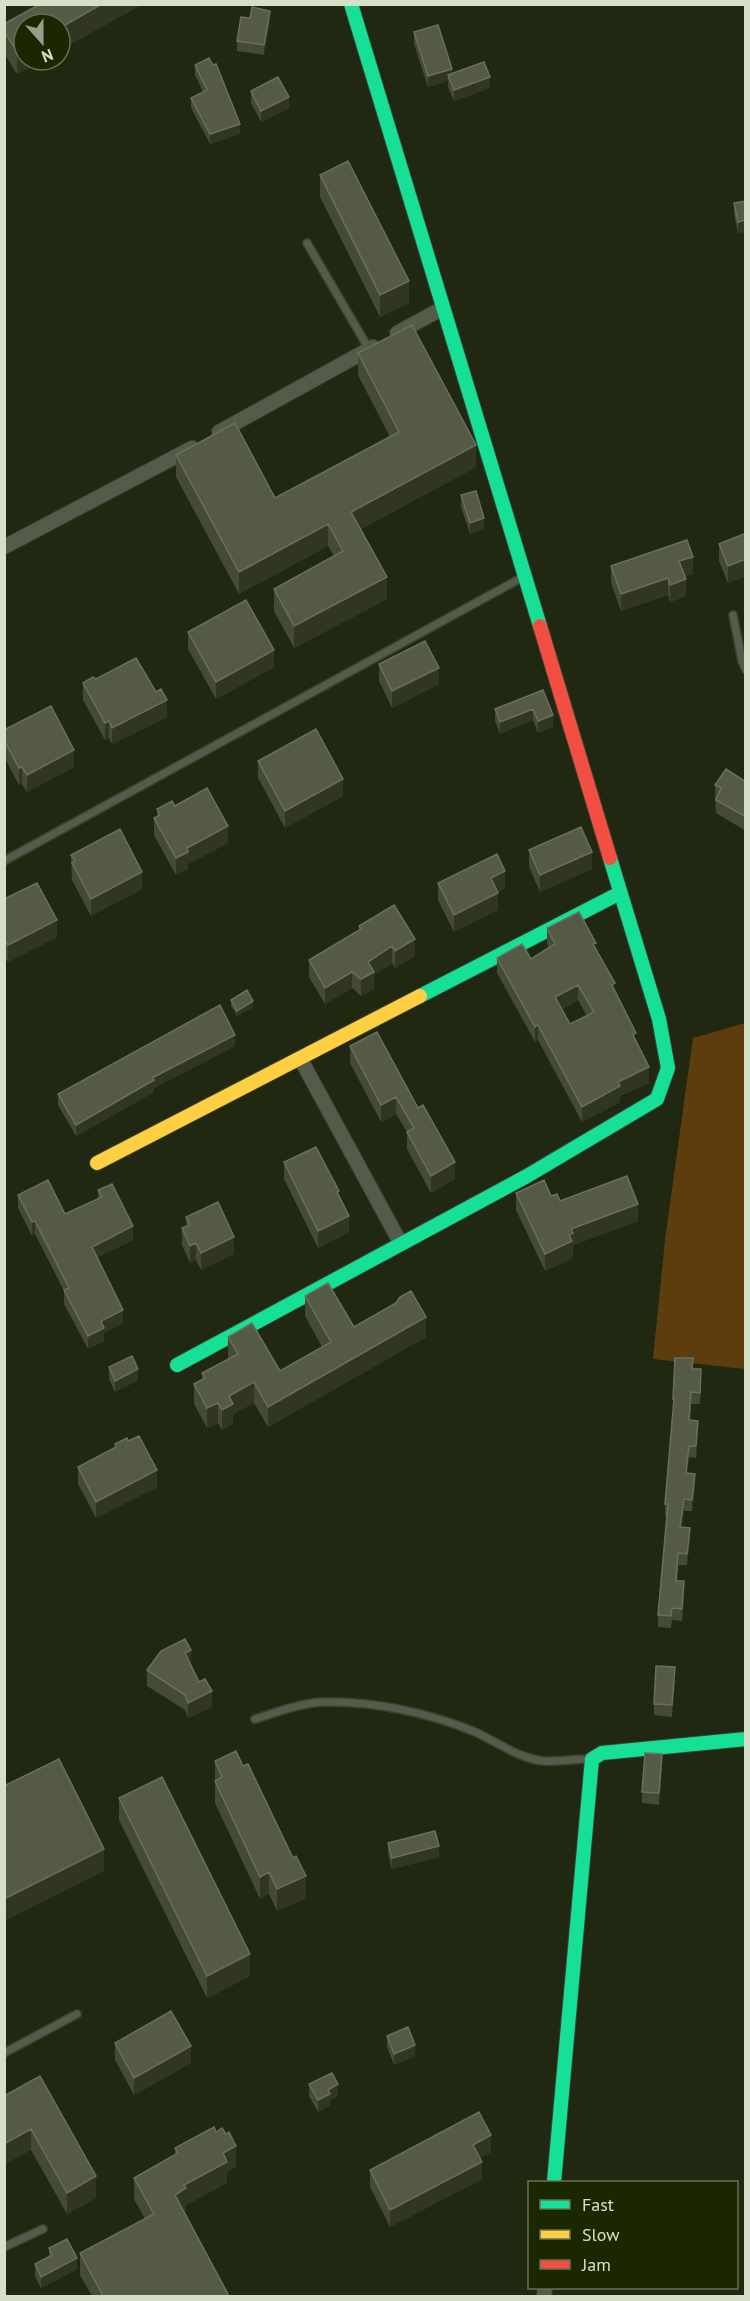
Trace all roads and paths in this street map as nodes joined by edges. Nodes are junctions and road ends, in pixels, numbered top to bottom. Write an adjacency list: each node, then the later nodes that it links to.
1 (351, 4): 3 (street)
2 (307, 243): 4 (lane)
3 (443, 308): 4 (street); 6 (street)
4 (369, 349): 5 (street)
5 (4, 548)
6 (525, 576): 9 (lane); 10 (street)
7 (733, 615): 8 (lane)
8 (746, 670)
9 (4, 861)
10 (620, 893): 11 (street); 13 (street)
11 (300, 1058): 12 (street); 13 (street)
12 (97, 1163)
13 (401, 1244): 14 (street)
14 (177, 1365)
15 (255, 1719): 17 (lane)
16 (746, 1739): 17 (street)
17 (592, 1758): 20 (street)
18 (77, 2014): 19 (lane)
19 (4, 2053)
20 (554, 2181)
21 (43, 2229): 22 (lane)
22 (4, 2247)

